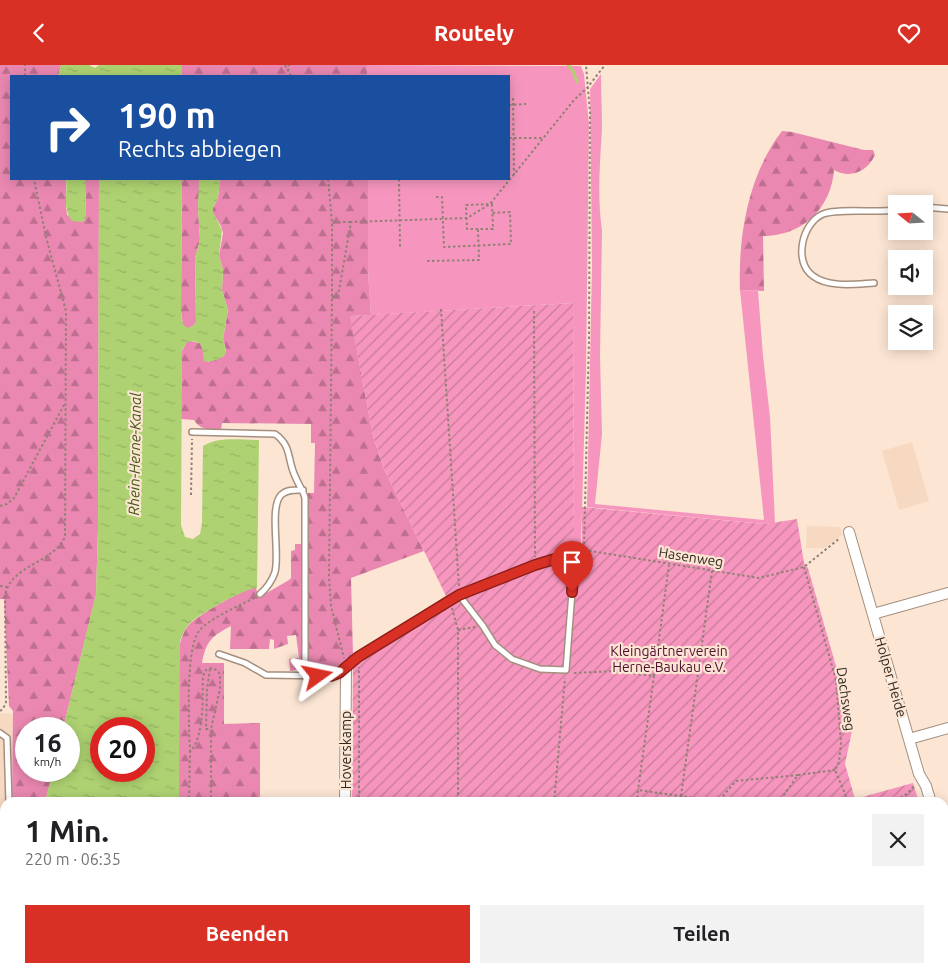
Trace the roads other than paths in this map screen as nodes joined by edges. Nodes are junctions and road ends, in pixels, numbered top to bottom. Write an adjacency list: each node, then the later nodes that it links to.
1 (933, 207): 2 (lane)
2 (948, 209)
3 (888, 211): 4 (lane)
4 (874, 283)
5 (192, 432): 6 (lane)
6 (303, 490): 9 (lane); 14 (lane)
7 (849, 532): 11 (street, Holper Heide)
8 (948, 593): 11 (street)
9 (260, 594)
10 (459, 595): 10 (lane); 13 (lane)
11 (873, 614): 17 (street, Holper Heide)
12 (218, 654): 14 (lane)
13 (346, 667): 14 (lane); 19 (street, Hoverskamp)
14 (305, 676)
15 (948, 728): 17 (street)
16 (0, 733): 18 (lane)
17 (909, 739): 20 (street, Holper Heide)
18 (9, 797)
19 (345, 797)
20 (929, 797)

